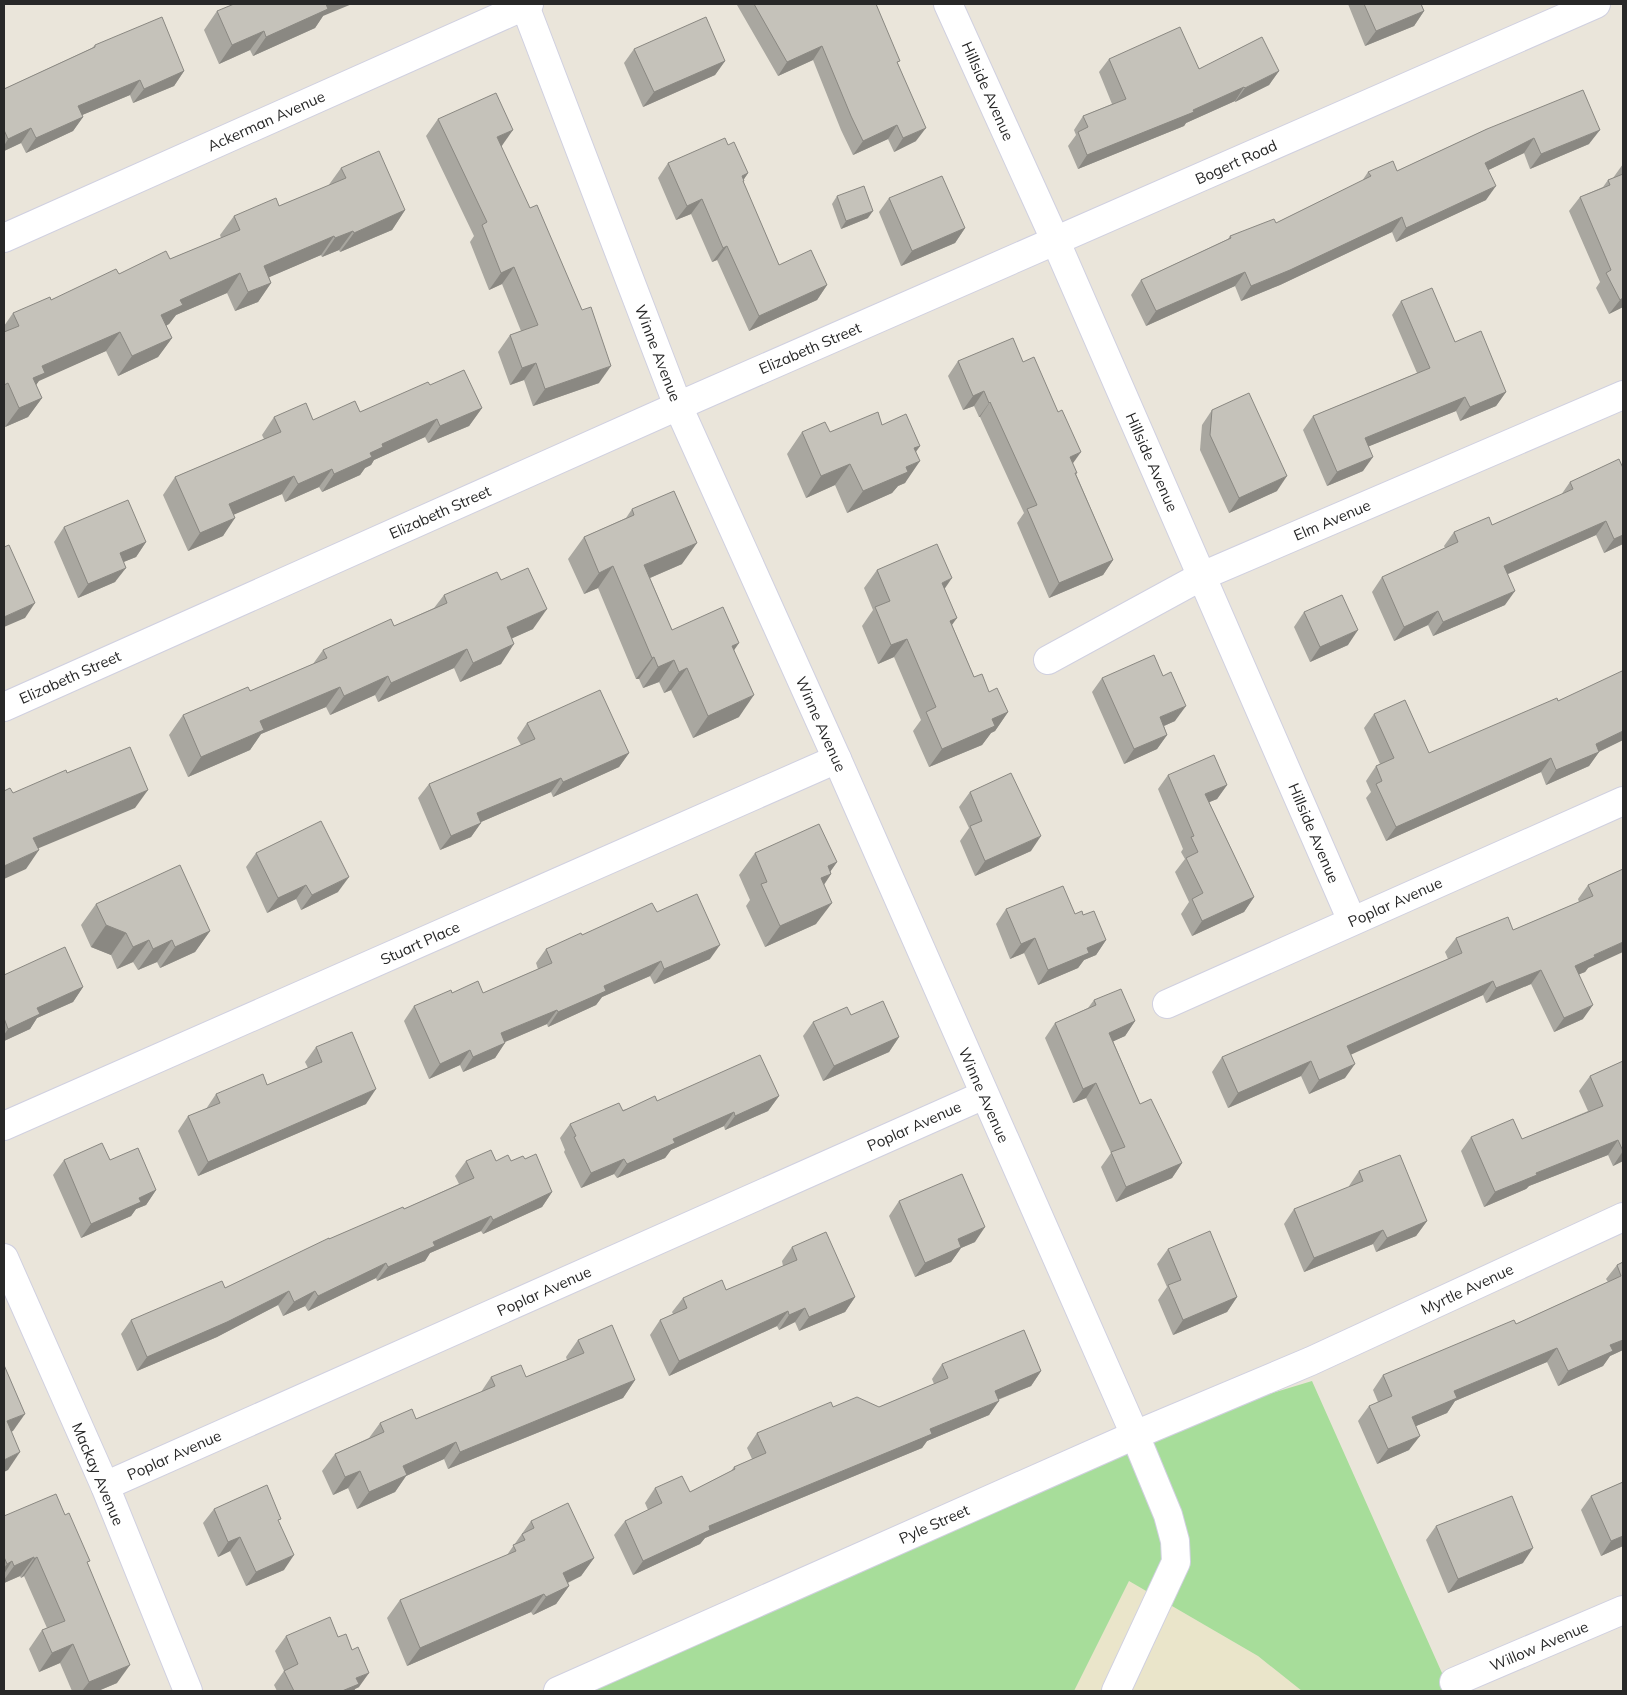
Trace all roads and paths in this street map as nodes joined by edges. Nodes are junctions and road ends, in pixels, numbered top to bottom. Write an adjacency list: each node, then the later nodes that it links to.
1 (948, 4): 5 (street, Hillside Avenue)
2 (1596, 4): 5 (street, Bogert Road)
3 (527, 5): 4 (street, Ackerman Avenue); 8 (street, Winne Avenue)
4 (4, 238)
5 (1056, 242): 6 (street, Bogert Road); 9 (street, Hillside Avenue)
6 (876, 320): 8 (street, Elizabeth Street)
7 (1623, 395): 9 (street, Elm Avenue)
8 (678, 406): 11 (street, Elizabeth Street); 12 (street, Winne Avenue)
9 (1202, 576): 10 (street, Elm Avenue); 14 (street, Hillside Avenue)
10 (1048, 660)
11 (4, 707)
12 (836, 759): 16 (street, Winne Avenue); 17 (street, Stuart Place)
13 (1623, 801): 14 (street, Poplar Avenue)
14 (1352, 921): 15 (street, Poplar Avenue)
15 (1167, 1004)
16 (984, 1095): 21 (street, Winne Avenue); 22 (street, Poplar Avenue)
17 (4, 1126)
18 (1623, 1217): 20 (street, Myrtle Avenue)
19 (4, 1258): 22 (street, Mackay Avenue)
20 (1311, 1361): 21 (street, Pyle Street)
21 (1135, 1434): 26 (street, Pyle Street); 27 (street, Winne Avenue)
22 (105, 1486): 25 (street, Mackay Avenue)
23 (1623, 1610): 24 (street, Willow Avenue)
24 (1454, 1682)
25 (188, 1691)
26 (558, 1691)
27 (1116, 1691)

